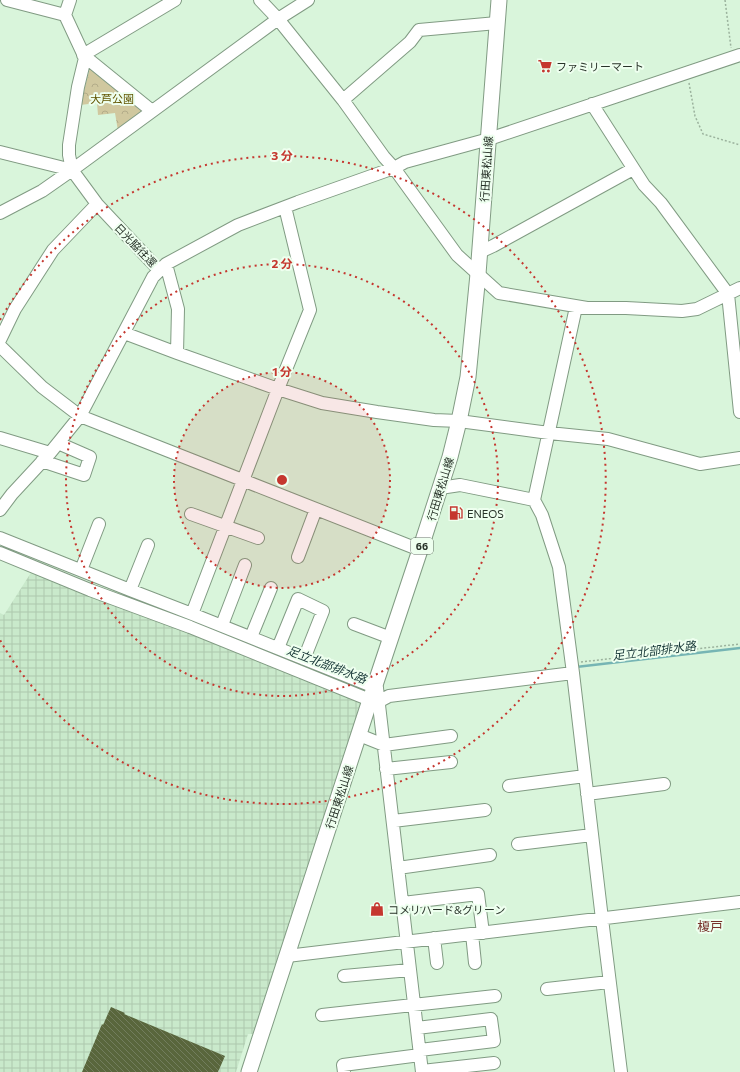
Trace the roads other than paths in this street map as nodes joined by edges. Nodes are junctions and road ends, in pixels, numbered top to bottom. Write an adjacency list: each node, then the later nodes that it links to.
1 (7, 0): 7 (street)
2 (70, 0): 7 (street)
3 (174, 0): 10 (street)
4 (260, 0): 8 (street)
5 (308, 0): 8 (street)
6 (499, 0): 9 (main road, 行田東松山線 / 66)
7 (64, 15): 10 (street)
8 (278, 19): 12 (street); 14 (street)
9 (497, 23): 12 (street); 15 (main road, 行田東松山線 / 66)
10 (83, 55): 14 (street); 19 (street, 日光脇往還)
11 (736, 57): 13 (street)
12 (343, 100): 17 (street)
13 (592, 104): 15 (street); 18 (street)
14 (152, 111): 19 (street)
15 (489, 138): 17 (street); 23 (main road, 行田東松山線 / 66)
16 (0, 152): 19 (street)
17 (394, 168): 21 (street); 25 (street)
18 (633, 169): 23 (street); 27 (street)
19 (72, 170): 20 (street, 日光脇往還); 22 (street)
20 (97, 204): 24 (street, 日光脇往還); 30 (street)
21 (284, 207): 24 (street); 33 (street)
22 (0, 213)
23 (480, 252): 25 (main road, 行田東松山線 / 66)
24 (162, 267): 29 (street, 日光脇往還); 32 (street)
25 (478, 274): 28 (street); 36 (main road, 行田東松山線 / 66)
26 (740, 288): 27 (street)
27 (728, 294): 28 (street); 34 (street)
28 (576, 307): 37 (street)
29 (124, 333): 32 (street); 35 (street, 日光脇往還)
30 (0, 340)
31 (0, 346): 35 (street)
32 (176, 353): 33 (street)
33 (278, 390): 36 (street); 42 (street)
34 (740, 412)
35 (80, 416): 39 (street, 日光脇往還); 42 (street)
36 (459, 421): 37 (street); 43 (main road, 行田東松山線 / 66)
37 (549, 433): 41 (street); 44 (street)
38 (0, 438): 40 (street)
39 (58, 443): 40 (street, 日光脇往還); 40 (street)
40 (46, 457): 46 (street, 日光脇往還)
41 (740, 458)
42 (244, 480): 45 (street); 49 (street)
43 (440, 488): 44 (street); 53 (main road, 行田東松山線 / 66)
44 (534, 500): 67 (street)
45 (316, 508): 53 (street); 55 (street)
46 (0, 510)
47 (191, 514): 49 (street)
48 (99, 524): 57 (street)
49 (226, 526): 51 (street); 60 (street)
50 (0, 538): 57 (street)
51 (258, 538)
52 (148, 545): 59 (street)
53 (420, 550): 64 (main road, 行田東松山線 / 66)
54 (0, 553): 68 (street)
55 (298, 557)
56 (245, 565): 62 (street)
57 (81, 570): 59 (street)
58 (271, 588): 63 (street)
59 (130, 590): 60 (street)
60 (192, 614): 62 (street)
61 (354, 624): 64 (street)
62 (222, 625): 63 (street)
63 (251, 637): 65 (street)
64 (391, 638): 68 (main road, 行田東松山線 / 66)
65 (278, 648): 66 (street); 66 (street)
66 (304, 659): 68 (street)
67 (573, 674): 68 (street); 74 (street)
68 (374, 696): 69 (main road, 行田東松山線 / 66); 71 (street)
69 (359, 735): 71 (street); 90 (main road, 行田東松山線 / 66)
70 (451, 736): 71 (street)
71 (384, 745): 73 (street)
72 (452, 762): 73 (street)
73 (386, 769): 79 (street)
74 (585, 776): 76 (street); 77 (street)
75 (664, 784): 77 (street)
76 (509, 786)
77 (587, 794): 80 (street)
78 (485, 810): 79 (street)
79 (393, 821): 83 (street)
80 (592, 835): 81 (street); 86 (street)
81 (518, 844)
82 (490, 855): 83 (street)
83 (398, 868): 85 (street)
84 (740, 902): 86 (street)
85 (402, 903): 87 (street); 89 (street)
86 (602, 919): 87 (street); 95 (street)
87 (478, 933): 88 (street); 91 (street)
88 (434, 938): 89 (street); 92 (street)
89 (407, 942): 90 (street); 93 (street)
90 (287, 956): 103 (main road, 行田東松山線 / 66)
91 (475, 963)
92 (436, 964)
93 (410, 970): 94 (street); 98 (street)
94 (344, 976)
95 (609, 982): 96 (street); 106 (street)
96 (547, 989)
97 (495, 996): 98 (street)
98 (414, 1004): 99 (street); 100 (street)
99 (322, 1015)
100 (417, 1028): 101 (street); 101 (street)
101 (420, 1052): 104 (street); 105 (street)
102 (494, 1063): 105 (street)
103 (249, 1072)
104 (344, 1072)
105 (422, 1072)
106 (621, 1072)

